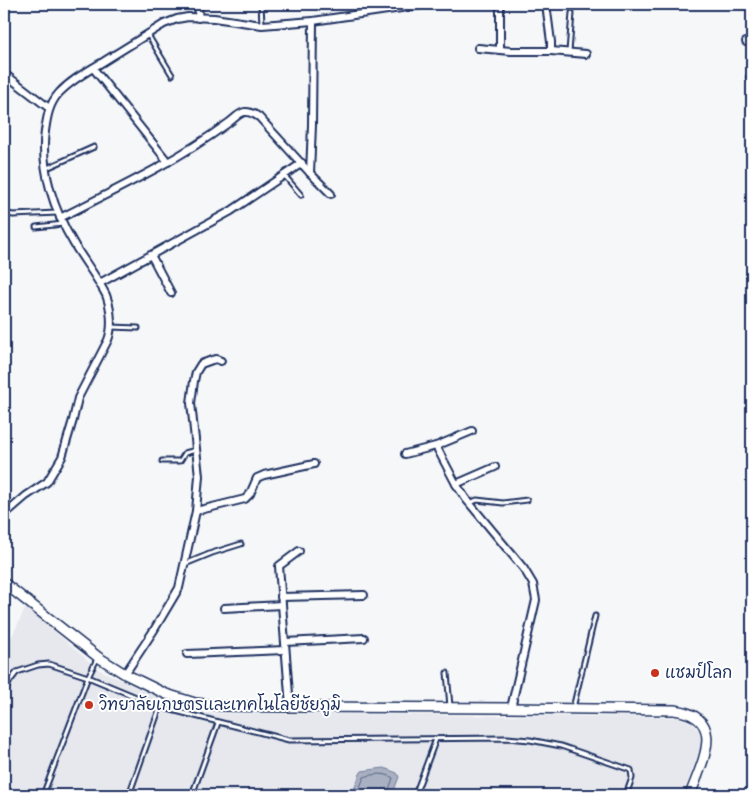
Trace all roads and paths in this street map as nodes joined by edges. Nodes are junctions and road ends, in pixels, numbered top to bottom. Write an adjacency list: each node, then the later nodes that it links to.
1 (199, 4): 8 (street)
2 (260, 4): 10 (lane)
3 (428, 4): 6 (street)
4 (500, 4): 13 (street)
5 (546, 4): 14 (street)
6 (418, 5): 9 (street)
7 (572, 13): 15 (lane)
8 (198, 18): 10 (street); 11 (street)
9 (313, 21): 10 (street); 25 (street)
10 (262, 24)
11 (148, 34): 17 (street); 19 (lane)
12 (478, 48): 13 (street)
13 (500, 50): 14 (street)
14 (551, 51): 15 (street)
15 (569, 52): 16 (street)
16 (586, 54)
17 (93, 68): 20 (street); 22 (street)
18 (4, 72): 20 (street)
19 (172, 75)
20 (49, 108): 24 (street)
21 (94, 147): 24 (lane)
22 (168, 162): 23 (street); 30 (street)
23 (302, 163): 25 (street); 26 (street)
24 (46, 168): 30 (street)
25 (310, 173): 27 (street)
26 (284, 175): 28 (lane); 32 (street)
27 (331, 194)
28 (301, 195)
29 (4, 213): 30 (lane)
30 (60, 218): 31 (lane); 33 (street)
31 (36, 227)
32 (151, 255): 33 (street); 34 (street)
33 (100, 284): 35 (street)
34 (171, 293)
35 (110, 327): 36 (lane); 49 (street)
36 (138, 328)
37 (220, 361): 40 (street)
38 (472, 431): 39 (street)
39 (436, 446): 41 (street); 45 (street)
40 (197, 450): 42 (lane); 48 (street)
41 (405, 454)
42 (162, 461)
43 (314, 464): 48 (street)
44 (495, 467): 45 (street)
45 (456, 484): 47 (street)
46 (527, 500): 47 (lane)
47 (469, 504): 69 (street)
48 (196, 511): 52 (street)
49 (4, 515)
50 (241, 544): 52 (lane)
51 (299, 551): 55 (street)
52 (184, 564): 64 (street)
53 (5, 585): 62 (street)
54 (364, 595): 55 (street)
55 (281, 597): 56 (street)
56 (282, 605): 57 (street); 60 (street)
57 (224, 608)
58 (595, 616): 71 (lane)
59 (364, 638): 60 (street)
60 (285, 646): 61 (street); 68 (street)
61 (187, 654)
62 (98, 657): 64 (street); 65 (lane)
63 (447, 672): 70 (lane)
64 (125, 674): 68 (street)
65 (88, 677): 66 (lane); 67 (lane); 74 (lane)
66 (4, 694)
67 (160, 707): 72 (lane); 75 (lane)
68 (290, 708): 70 (street)
69 (511, 708): 70 (street); 71 (street)
70 (450, 709)
71 (573, 709): 79 (street)
72 (218, 722): 73 (lane); 76 (lane)
73 (436, 739): 77 (lane); 78 (lane)
74 (43, 795)
75 (129, 795)
76 (192, 795)
77 (414, 795)
78 (626, 795)
79 (690, 795)

